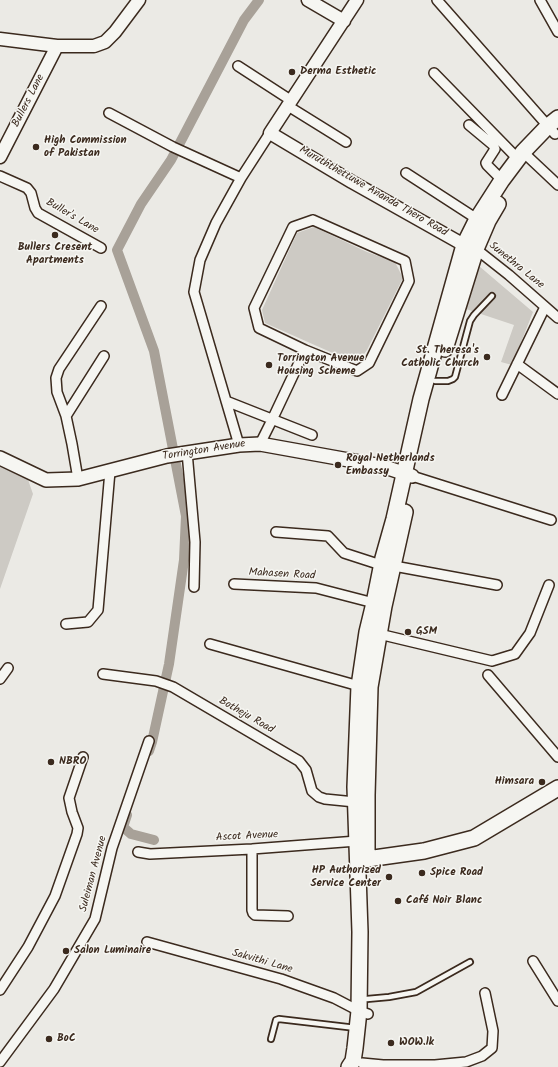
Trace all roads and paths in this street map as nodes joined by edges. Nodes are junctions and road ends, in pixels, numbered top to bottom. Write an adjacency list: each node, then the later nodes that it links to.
1 (139, 0): 9 (street)
2 (308, 0): 6 (street)
3 (357, 0): 6 (street)
4 (437, 0): 15 (street)
5 (540, 0): 7 (street)
6 (344, 21): 12 (street)
7 (558, 32)
8 (0, 39): 9 (street)
9 (57, 46): 18 (street, Bullers Lane)
10 (238, 66): 12 (street)
11 (434, 72): 19 (street)
12 (290, 103): 16 (street); 17 (street)
13 (109, 113): 22 (street)
14 (469, 125): 23 (street)
15 (555, 127): 19 (main road)
16 (270, 133): 22 (street); 26 (street, Muruththettuwe Ananda Thero Road)
17 (346, 142)
18 (0, 157)
19 (524, 157): 23 (main road); 24 (street); 26 (main road)
20 (406, 173): 25 (street)
21 (0, 176): 27 (street, Buller's Lane)
22 (242, 178): 38 (street)
23 (502, 180): 25 (main road)
24 (558, 185)
25 (477, 219): 26 (main road)
26 (470, 247): 30 (street, Sunethra Lane); 35 (main road); 47 (main road)
27 (101, 248)
28 (492, 296): 35 (lane)
29 (101, 306): 39 (street)
30 (545, 306): 31 (street, Sunethra Lane); 34 (street)
31 (558, 318)
32 (305, 350): 32 (street); 40 (street)
33 (104, 356): 39 (street)
34 (517, 364): 36 (street); 37 (street)
35 (435, 381): 47 (main road)
36 (558, 394)
37 (502, 395)
38 (226, 401): 40 (street); 43 (street)
39 (66, 416): 48 (street)
40 (272, 420): 41 (street); 42 (street)
41 (312, 435)
42 (260, 444): 43 (main road, Torrington Avenue); 47 (main road, Torrington Avenue)
43 (239, 445): 44 (main road, Torrington Avenue)
44 (187, 452): 46 (main road, Torrington Avenue); 55 (street)
45 (0, 458): 48 (main road, Torrington Avenue)
46 (110, 471): 48 (main road, Torrington Avenue); 57 (street)
47 (408, 475): 49 (street); 51 (main road)
48 (78, 479)
49 (551, 520)
50 (276, 532): 51 (street)
51 (388, 565): 53 (street); 56 (main road); 58 (main road)
52 (234, 584): 56 (street, Mahasen Road)
53 (498, 585)
54 (549, 585): 58 (street)
55 (194, 587)
56 (374, 603): 64 (main road)
57 (66, 624)
58 (379, 634): 73 (main road)
59 (210, 644): 64 (street)
60 (8, 668): 63 (street)
61 (104, 674): 69 (street, Botheju Road)
62 (488, 675): 67 (street)
63 (0, 679)
64 (359, 686): 69 (main road)
65 (148, 741): 85 (street, Suleiman Avenue)
66 (83, 757): 78 (street)
67 (558, 757)
68 (557, 791): 73 (main road)
69 (355, 802): 70 (main road)
70 (357, 841): 71 (street, Ascot Avenue); 73 (main road)
71 (252, 849): 72 (street, Ascot Avenue); 74 (street)
72 (138, 852)
73 (362, 859): 80 (main road); 82 (main road)
74 (288, 916)
75 (147, 942): 82 (street, Sakvithi Lane)
76 (533, 961): 81 (street)
77 (470, 962): 80 (lane)
78 (0, 990)
79 (485, 993): 86 (street)
80 (367, 998): 82 (main road)
81 (558, 1001)
82 (364, 1013): 83 (main road); 86 (main road)
83 (358, 1028): 84 (lane); 86 (main road)
84 (270, 1039)
85 (0, 1062)
86 (357, 1066)

